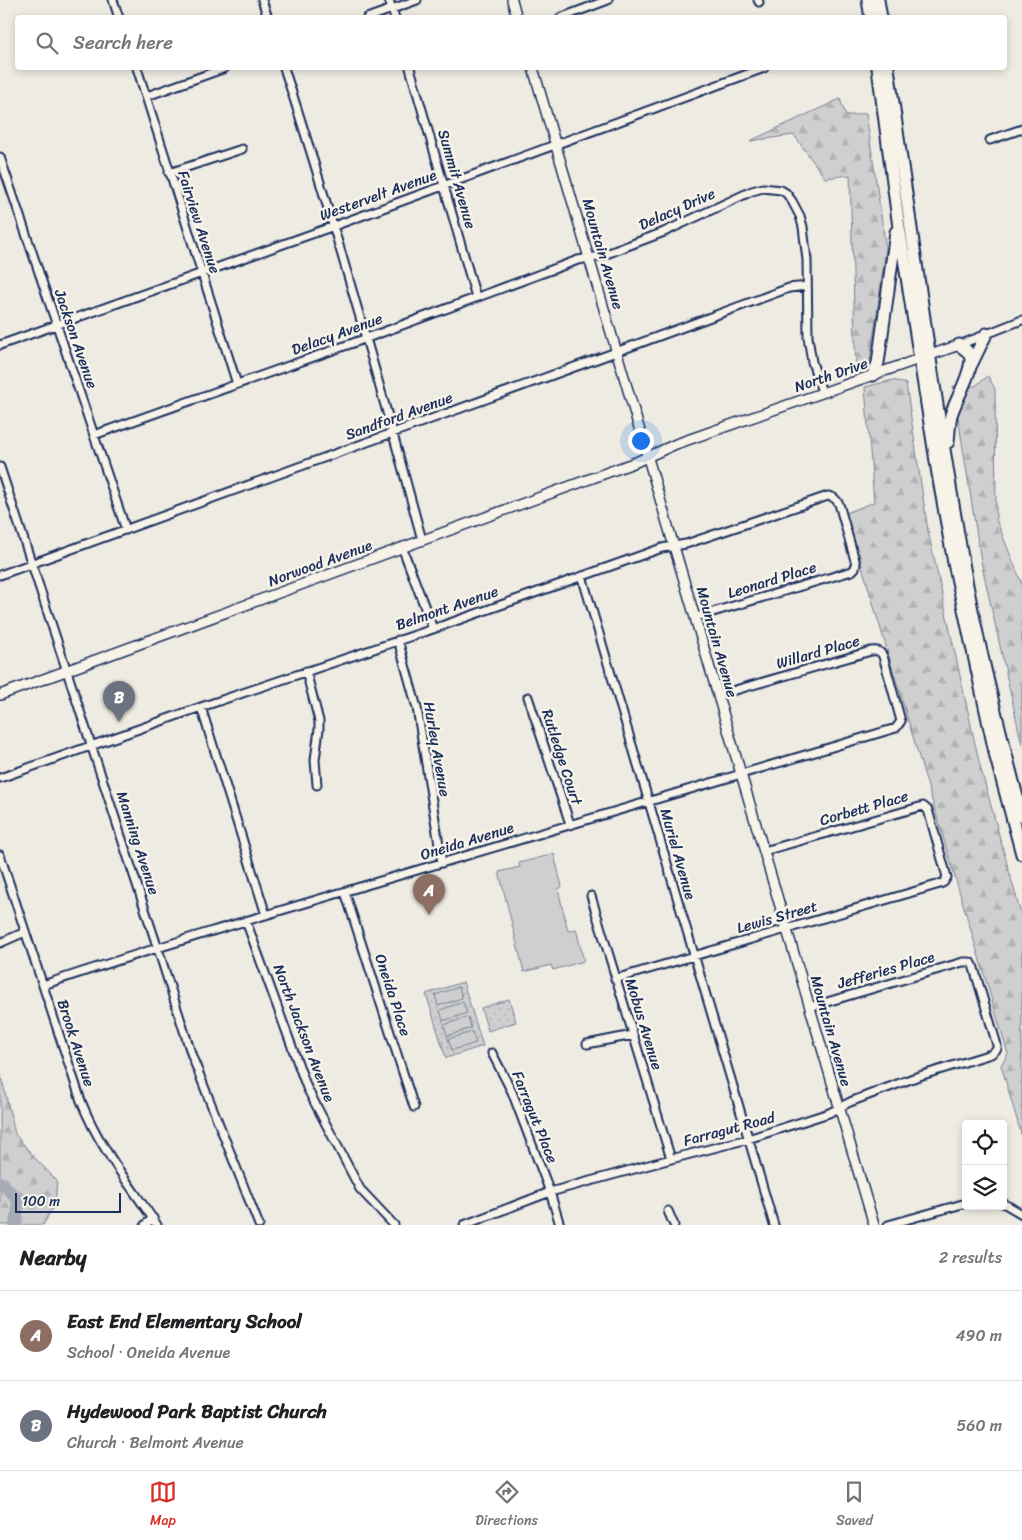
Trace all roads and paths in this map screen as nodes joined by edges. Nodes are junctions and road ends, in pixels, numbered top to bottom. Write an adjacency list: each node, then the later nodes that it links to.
1 (113, 0): 10 (street)
2 (262, 0): 11 (street)
3 (389, 0): 9 (street)
4 (417, 0): 9 (street)
5 (512, 0): 14 (street)
6 (608, 0): 15 (street)
7 (868, 0): 16 (highway)
8 (878, 0): 17 (highway)
9 (392, 9): 12 (street); 13 (street)
10 (118, 15)
11 (267, 15)
12 (375, 15)
13 (394, 15)
14 (516, 15)
15 (568, 15)
16 (870, 15)
17 (880, 15)
18 (138, 70): 26 (street, Fairview Avenue)
19 (219, 70): 26 (street)
20 (285, 70): 35 (street)
21 (411, 70): 33 (street, Summit Avenue)
22 (534, 70): 29 (street, Mountain Avenue)
23 (758, 70): 29 (street, Westervelt Avenue)
24 (878, 70): 34 (highway)
25 (888, 70): 47 (highway)
26 (147, 96): 32 (street, Fairview Avenue)
27 (1022, 129): 28 (street)
28 (990, 140)
29 (556, 143): 33 (street, Westervelt Avenue); 36 (street, Mountain Avenue)
30 (242, 149): 32 (street)
31 (0, 157): 41 (street, Jackson Avenue)
32 (169, 173): 37 (street, Fairview Avenue)
33 (444, 184): 35 (street, Westervelt Avenue); 39 (street, Summit Avenue)
34 (898, 220): 47 (highway); 49 (highway)
35 (334, 226): 37 (street, Westervelt Avenue); 43 (street)
36 (590, 258): 38 (street, Delacy Drive); 39 (street, Delacy Avenue); 46 (street, Mountain Avenue)
37 (201, 273): 41 (street, Westervelt Avenue); 50 (street, Fairview Avenue)
38 (807, 286): 46 (street, Sandford Avenue); 51 (street)
39 (476, 297): 43 (street, Delacy Avenue)
40 (1022, 320): 42 (street, North Drive)
41 (57, 324): 44 (street, Westervelt Avenue); 53 (street, Jackson Avenue)
42 (986, 334): 45 (street, North Drive); 48 (highway)
43 (367, 338): 50 (street, Delacy Avenue); 52 (street)
44 (0, 345)
45 (959, 345): 47 (street, North Drive); 48 (highway)
46 (617, 351): 52 (street, Sandford Avenue); 54 (street, Mountain Avenue)
47 (925, 358): 49 (street, North Drive); 55 (highway); 83 (highway)
48 (970, 366): 55 (highway)
49 (873, 376): 51 (street, North Drive)
50 (236, 384): 53 (street, Delacy Avenue)
51 (822, 392): 54 (street, North Drive)
52 (393, 433): 57 (street, Sandford Avenue); 58 (street)
53 (94, 435): 57 (street, Jackson Avenue)
54 (648, 456): 58 (street, Norwood Avenue); 59 (street, Mountain Avenue)
55 (946, 461): 80 (highway)
56 (0, 467): 61 (street, Manning Avenue)
57 (126, 530): 61 (street, Sandford Avenue)
58 (422, 540): 60 (street, Norwood Avenue)
59 (675, 546): 62 (street, Belmont Avenue); 64 (street, Belmont Avenue); 65 (street, Mountain Avenue)
60 (402, 547): 66 (street); 68 (street, Norwood Avenue)
61 (31, 564): 63 (street, Sandford Avenue); 68 (street, Manning Avenue)
62 (855, 568): 65 (street, Leonard Place)
63 (0, 575)
64 (582, 576): 66 (street, Belmont Avenue); 79 (street, Muriel Avenue)
65 (696, 618): 71 (street, Mountain Avenue)
66 (433, 629): 67 (street, Belmont Avenue)
67 (398, 640): 69 (street, Belmont Avenue); 85 (street, Hurley Avenue)
68 (66, 670): 70 (street, Norwood Avenue); 75 (street, Manning Avenue)
69 (306, 671): 73 (street, Belmont Avenue); 78 (street)
70 (0, 695)
71 (718, 695): 74 (street, Willard Place); 76 (street, Mountain Avenue)
72 (528, 698): 81 (street, Rutledge Court)
73 (201, 707): 75 (street, Belmont Avenue); 89 (street)
74 (899, 725): 76 (street, Oneida Avenue)
75 (91, 746): 77 (street, Belmont Avenue); 94 (street, Manning Avenue)
76 (741, 773): 79 (street, Oneida Avenue); 82 (street, Mountain Avenue)
77 (0, 778)
78 (317, 785)
79 (649, 801): 81 (street, Oneida Avenue); 95 (street, Muriel Avenue)
80 (1022, 816)
81 (570, 824): 85 (street, Oneida Avenue)
82 (764, 851): 86 (street, Corbett Place); 91 (street, Mountain Avenue)
83 (1022, 854)
84 (0, 855): 92 (street, Brook Avenue)
85 (442, 863): 87 (street, Oneida Avenue)
86 (946, 880): 91 (street, Lewis Street)
87 (346, 892): 89 (street, Oneida Avenue); 103 (street, Oneida Place)
88 (591, 896): 96 (street, Mobus Avenue)
89 (266, 915): 90 (street, Oneida Avenue)
90 (246, 921): 94 (street, Oneida Avenue); 115 (street, North Jackson Avenue)
91 (787, 929): 95 (street, Lewis Street); 98 (street, Mountain Avenue)
92 (24, 932): 93 (street); 97 (street, Brook Avenue)
93 (0, 943)
94 (158, 949): 97 (street, Oneida Avenue); 114 (street, Manning Avenue)
95 (693, 956): 96 (street, Lewis Street); 105 (street, Muriel Avenue)
96 (616, 979): 99 (street, Mobus Avenue)
97 (43, 984): 112 (street, Brook Avenue)
98 (810, 1007): 101 (street, Jefferies Place); 104 (street, Mountain Avenue)
99 (633, 1035): 100 (street); 106 (street, Mobus Avenue)
100 (587, 1044)
101 (997, 1049): 104 (street, Farragut Road)
102 (492, 1053): 107 (street, Farragut Place)
103 (414, 1107)
104 (839, 1108): 105 (street, Farragut Road); 120 (street, Mountain Avenue)
105 (748, 1139): 106 (street, Farragut Road); 119 (street, Muriel Avenue)
106 (671, 1158): 107 (street, Farragut Road)
107 (550, 1192): 116 (street, Farragut Road); 117 (street, Farragut Place)
108 (962, 1203): 121 (street)
109 (1007, 1205): 111 (street)
110 (668, 1211): 118 (street)
111 (1022, 1214)
112 (155, 1222): 113 (street)
113 (145, 1225)
114 (259, 1225)
115 (394, 1225)
116 (464, 1225)
117 (560, 1225)
118 (674, 1225)
119 (774, 1225)
120 (874, 1225)
121 (888, 1225)

